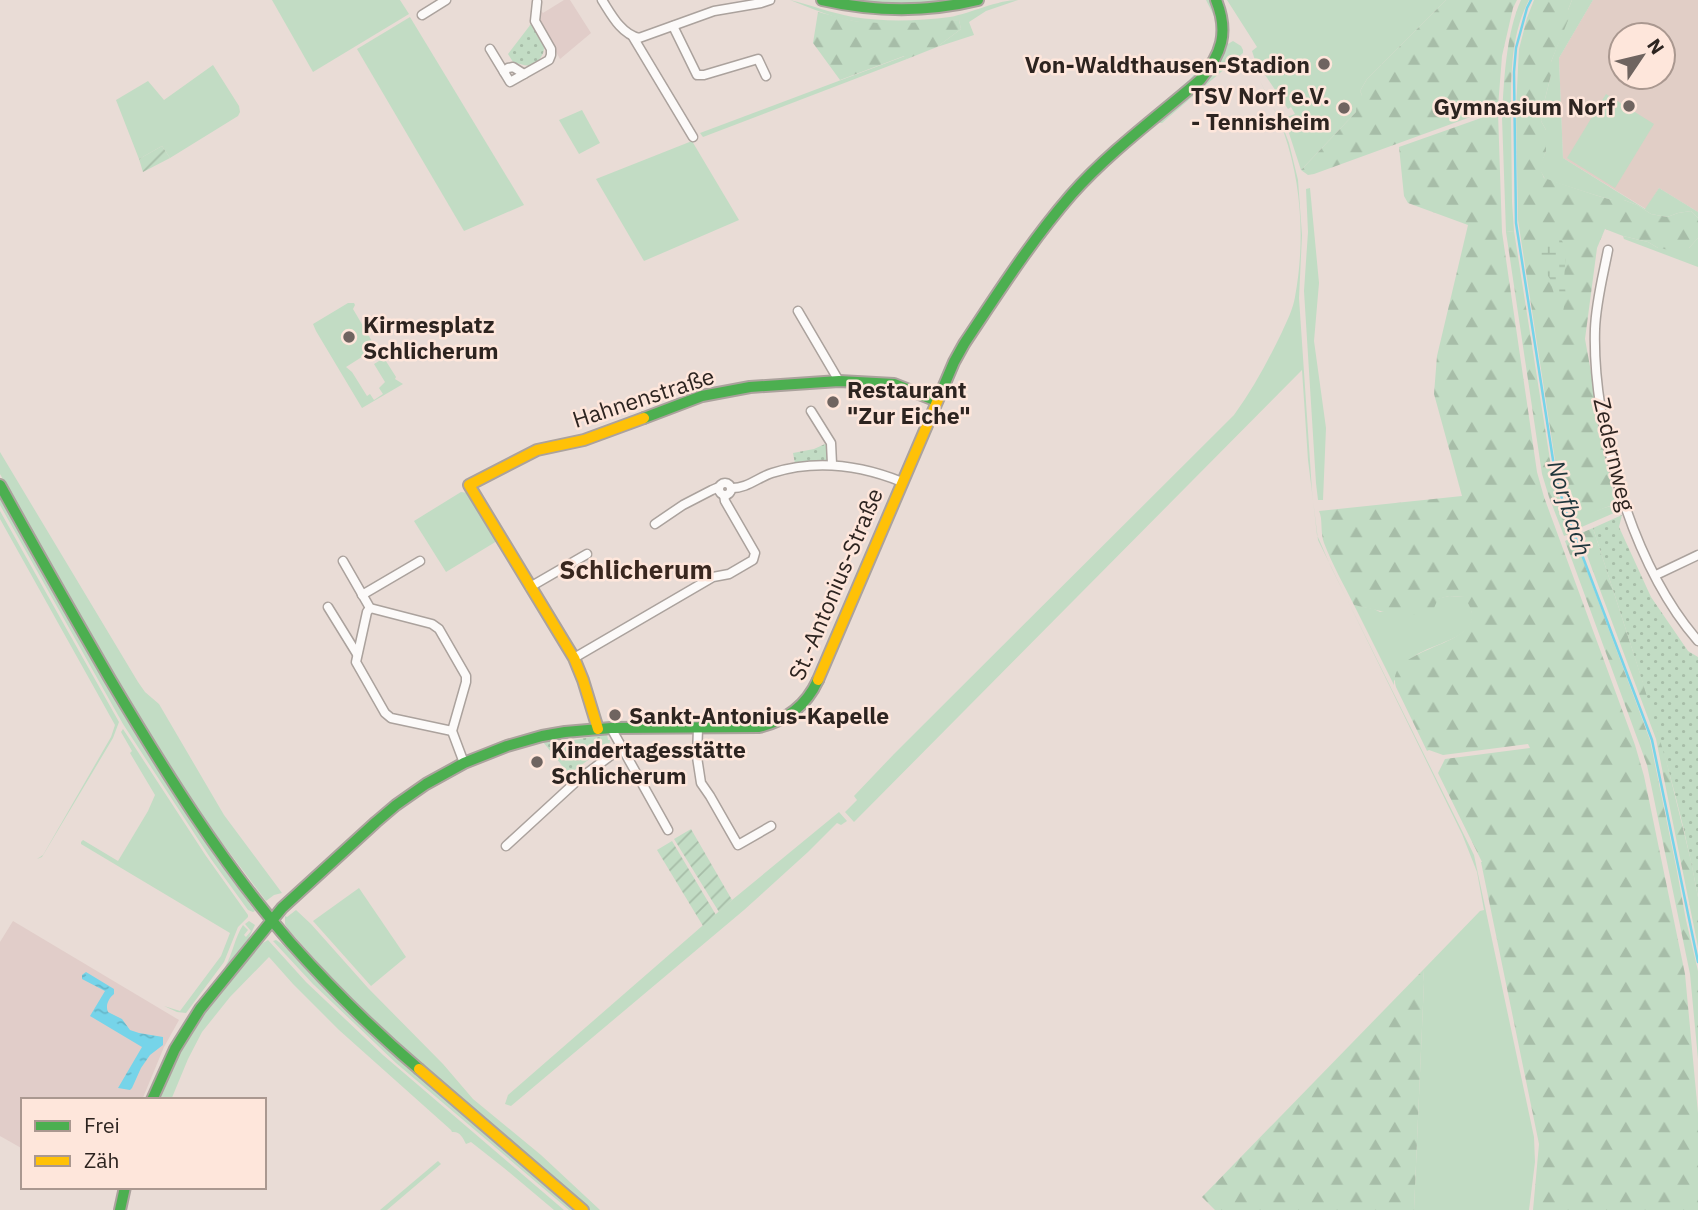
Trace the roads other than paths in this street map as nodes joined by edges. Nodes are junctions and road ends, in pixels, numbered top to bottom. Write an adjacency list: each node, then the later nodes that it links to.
1 (446, 0): 8 (street)
2 (602, 0): 10 (street)
3 (770, 0): 9 (street)
4 (822, 0): 5 (street)
5 (978, 0)
6 (1216, 0): 17 (street, St.-Antonius-Straße)
7 (535, 1): 11 (street)
8 (422, 15)
9 (673, 26): 10 (street); 12 (street)
10 (633, 37): 13 (street)
11 (490, 49)
12 (766, 76)
13 (693, 137)
14 (1608, 250): 28 (street, Zedernweg)
15 (798, 310): 16 (street)
16 (839, 381): 17 (street, Hahnenstraße); 29 (street, Hahnenstraße)
17 (937, 401): 20 (street, St.-Antonius-Straße)
18 (811, 411): 19 (street)
19 (832, 464): 20 (street); 22 (street)
20 (902, 482): 37 (street, St.-Antonius-Straße)
21 (0, 485): 45 (street)
22 (722, 491): 23 (street); 35 (street)
23 (655, 524)
24 (587, 554): 29 (street)
25 (1698, 555): 28 (street)
26 (343, 561): 30 (street)
27 (420, 561): 30 (street)
28 (1656, 575): 33 (street, Zedernweg)
29 (530, 587): 35 (street)
30 (362, 595): 32 (street)
31 (328, 607): 34 (street)
32 (370, 608): 34 (street); 39 (street)
33 (1698, 641)
34 (357, 654): 39 (street)
35 (574, 658): 38 (street)
36 (611, 728): 37 (street, St.-Antonius-Straße); 38 (street, St.-Antonius-Straße); 40 (street)
37 (698, 728): 42 (street)
38 (598, 729): 41 (street, St.-Antonius-Straße)
39 (452, 731): 41 (street)
40 (621, 748): 43 (street); 44 (street)
41 (464, 763): 45 (street, St.-Antonius-Straße)
42 (771, 826)
43 (668, 830)
44 (506, 846)
45 (272, 920): 46 (street, St.-Antonius-Straße); 49 (street)
46 (153, 1098)
47 (125, 1189): 48 (street)
48 (120, 1210)
49 (583, 1210)

